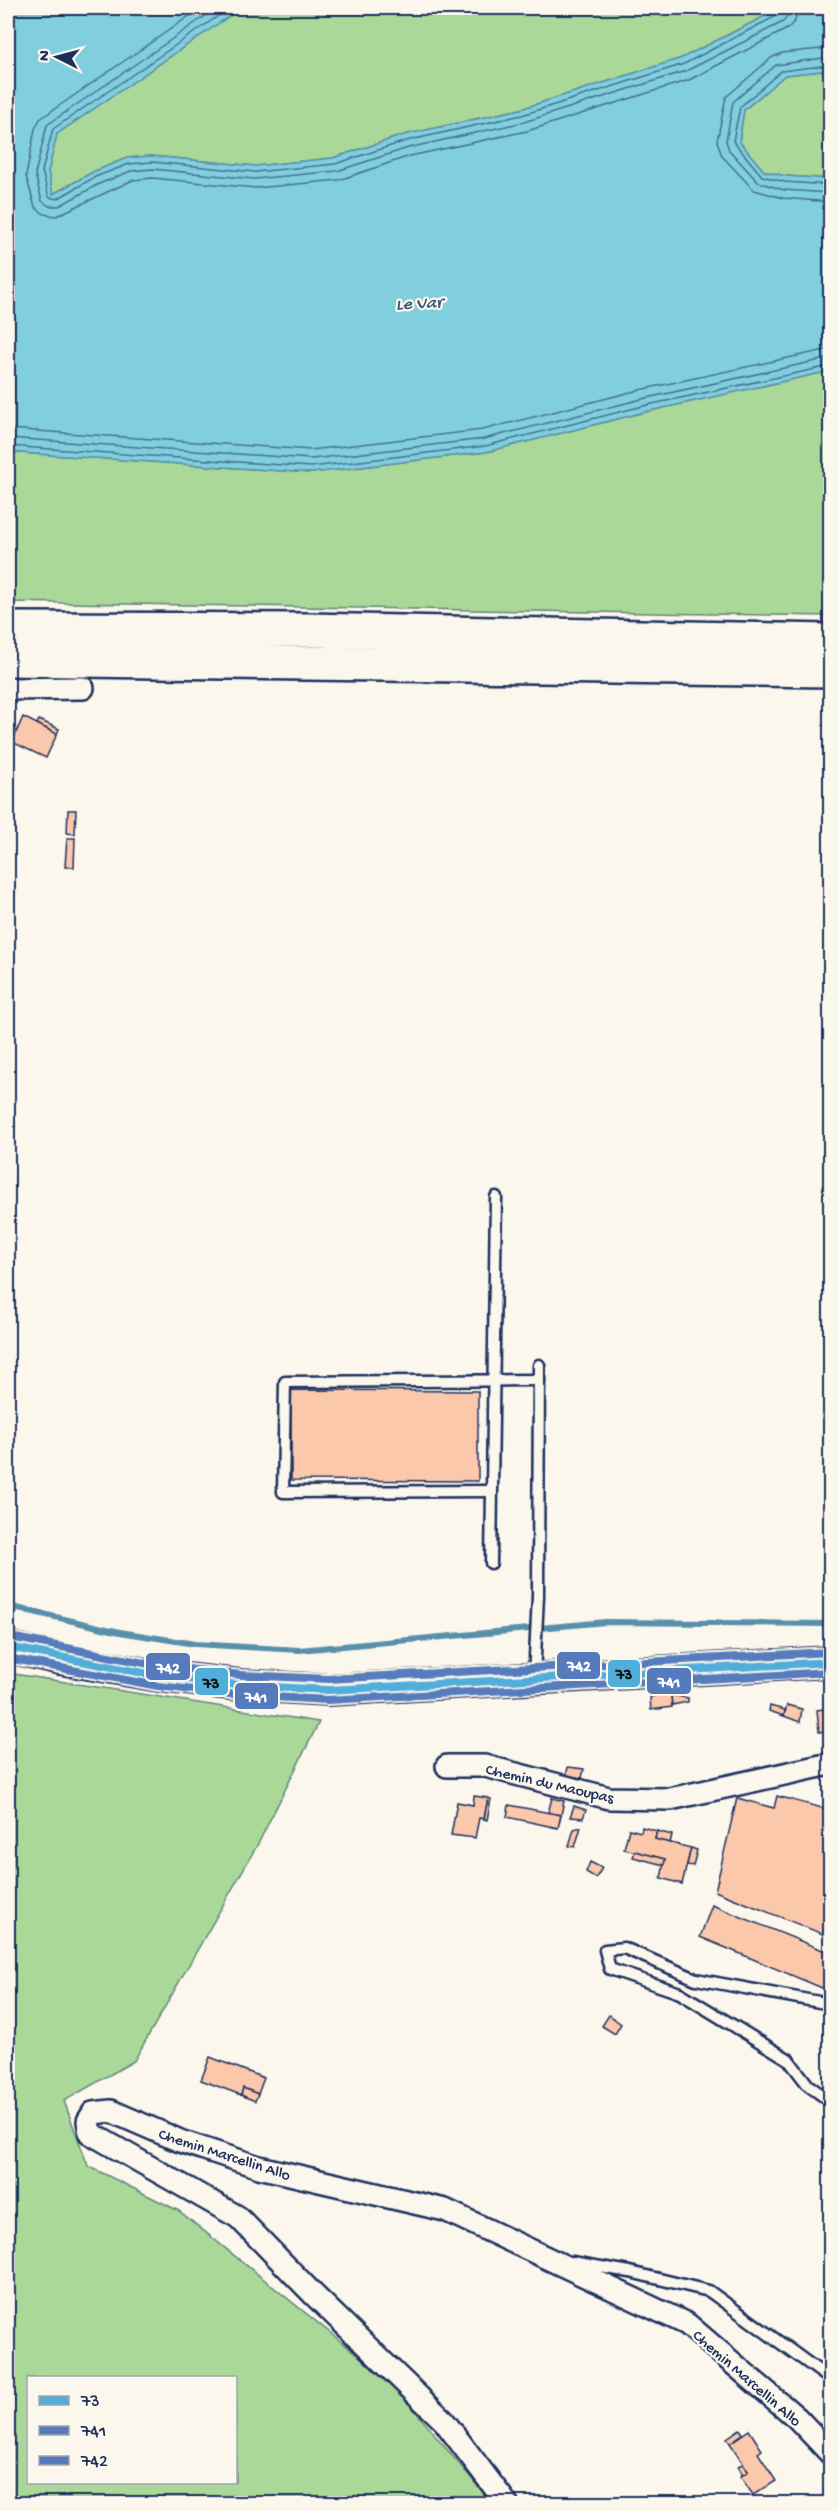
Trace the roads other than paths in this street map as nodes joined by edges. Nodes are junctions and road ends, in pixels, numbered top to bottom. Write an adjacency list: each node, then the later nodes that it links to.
1 (8, 629): 2 (highway)
2 (831, 641)
3 (8, 659): 4 (highway)
4 (831, 670)
5 (83, 688): 6 (street)
6 (8, 689)
7 (496, 1197): 9 (lane)
8 (539, 1365): 10 (lane)
9 (493, 1380): 10 (lane); 11 (lane); 11 (lane)
10 (539, 1380): 15 (lane)
11 (491, 1491): 12 (lane)
12 (491, 1563)
13 (8, 1647): 15 (main road)
14 (831, 1662): 15 (main road)
15 (533, 1679)
16 (831, 1764): 17 (street, Chemin du Maoupas)
17 (447, 1766)
18 (831, 2004): 19 (lane)
19 (831, 2101)
20 (542, 2258): 21 (lane); 22 (street, Chemin Marcellin Allo); 23 (street, Chemin Marcellin Allo)
21 (831, 2379)
22 (831, 2453)
23 (507, 2504)

